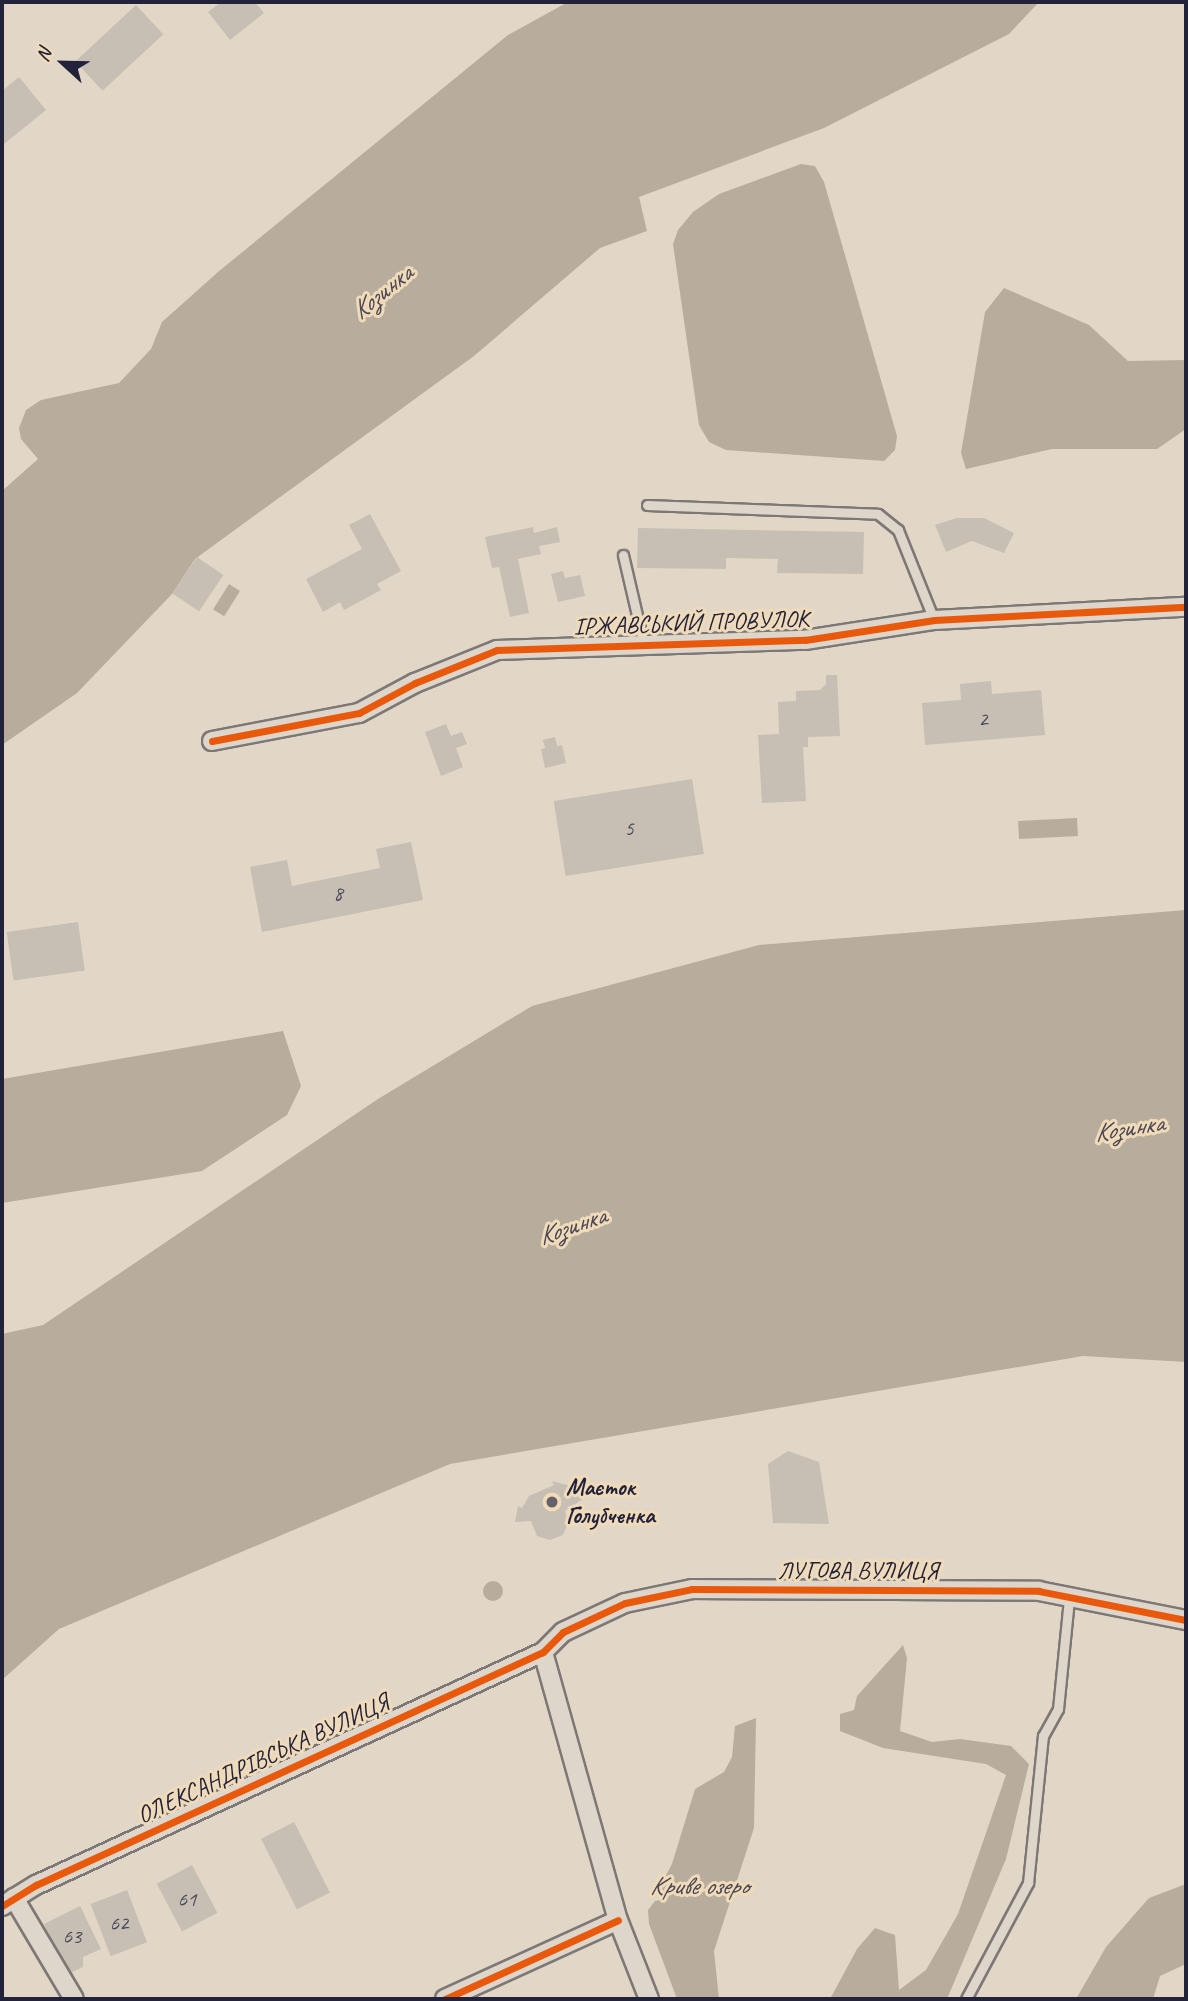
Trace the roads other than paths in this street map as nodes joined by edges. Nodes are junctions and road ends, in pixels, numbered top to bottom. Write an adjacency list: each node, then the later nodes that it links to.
1 (647, 505): 4 (lane)
2 (623, 555): 5 (lane)
3 (1186, 607): 4 (street, ІРЖАВСЬКИЙ ПРОВУЛОК)
4 (934, 620): 5 (street, ІРЖАВСЬКИЙ ПРОВУЛОК)
5 (644, 645): 6 (street, ІРЖАВСЬКИЙ ПРОВУЛОК)
6 (212, 741)
7 (1069, 1599): 8 (street, ЛУГОВА ВУЛИЦЯ); 9 (street, ЛУГОВА ВУЛИЦЯ); 15 (lane)
8 (1186, 1620)
9 (543, 1652): 10 (street, ОЛЕКСАНДРІВСЬКА ВУЛИЦЯ); 11 (street)
10 (8, 1902): 12 (street)
11 (618, 1920): 13 (street); 14 (street)
12 (74, 1999)
13 (445, 1999)
14 (649, 1999)
15 (966, 1999)

